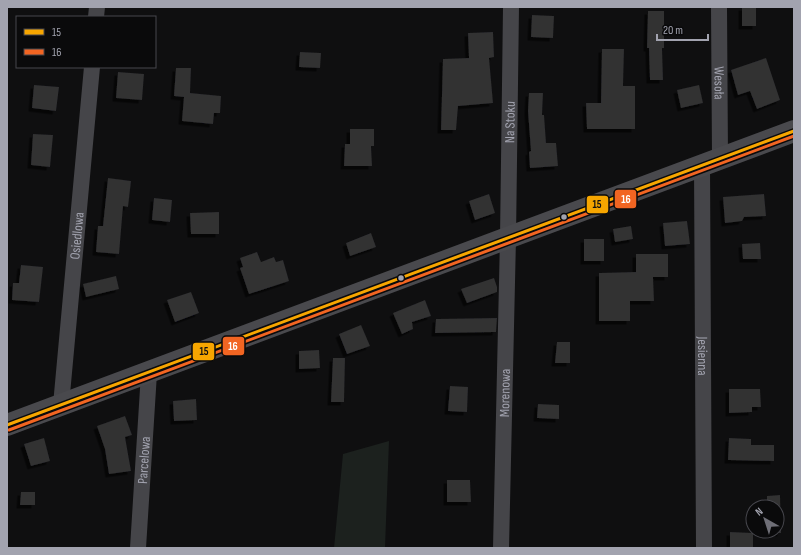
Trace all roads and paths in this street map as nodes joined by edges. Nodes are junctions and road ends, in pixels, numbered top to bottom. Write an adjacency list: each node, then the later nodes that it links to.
1 (511, 7): 6 (street, Na Stoku)
2 (719, 7): 5 (street, Wesoła)
3 (92, 68): 8 (street, Osiedlowa)
4 (794, 131): 5 (street)
5 (711, 161): 6 (street); 12 (street, Jesienna)
6 (508, 238): 7 (street); 11 (street, Morenowa)
7 (149, 373): 8 (street); 10 (street, Parcelowa)
8 (61, 405): 9 (street)
9 (7, 425)
10 (138, 548)
11 (501, 548)
12 (704, 548)

